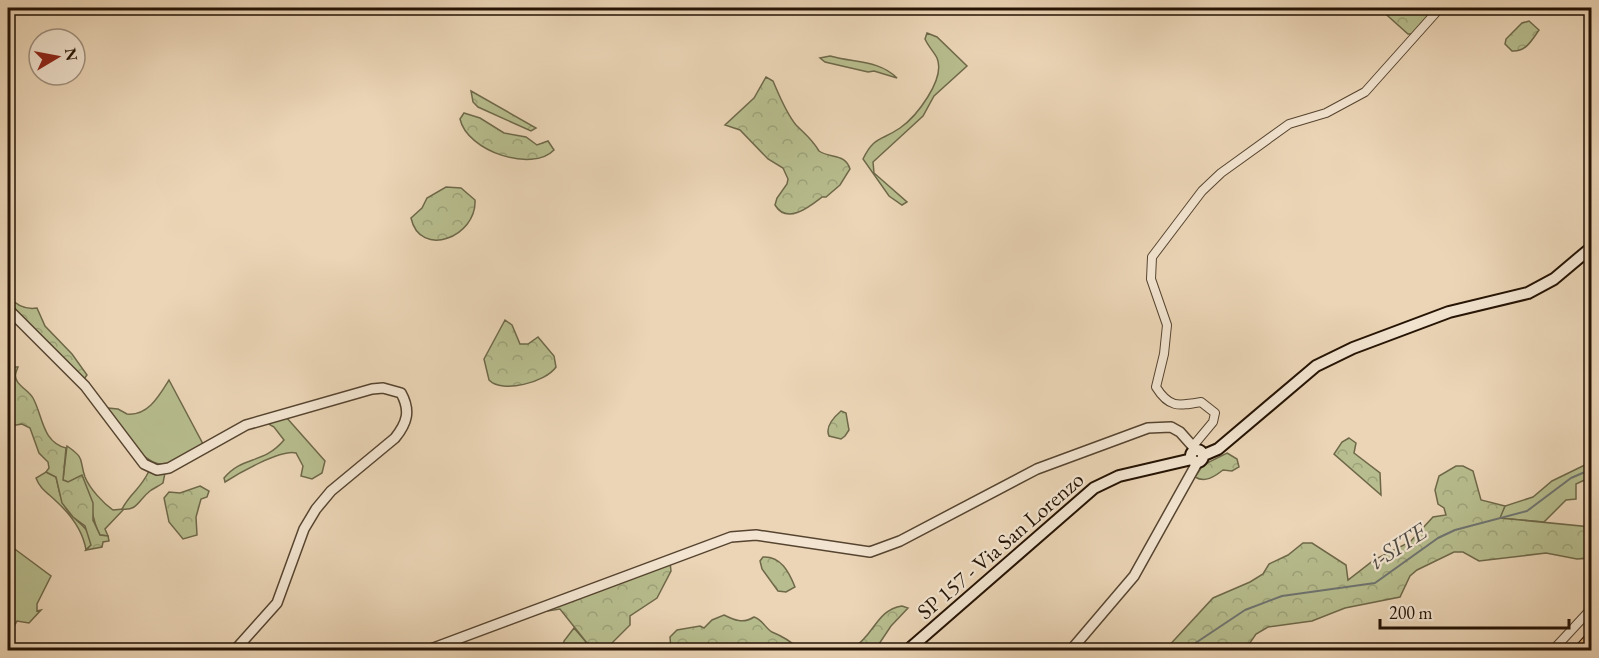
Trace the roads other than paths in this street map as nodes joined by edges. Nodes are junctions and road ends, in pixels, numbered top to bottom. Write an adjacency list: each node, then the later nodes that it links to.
1 (1440, 8): 4 (street)
2 (1592, 247): 4 (main road, SP 157 - Via San Lorenzo)
3 (8, 309): 8 (street)
4 (1196, 454): 7 (street); 9 (street); 10 (main road, SP 157 - Via San Lorenzo)
5 (1592, 608): 11 (street)
6 (1592, 639): 12 (highway)
7 (1072, 650)
8 (235, 651)
9 (428, 651)
10 (908, 651)
11 (1553, 651)
12 (1582, 651)

